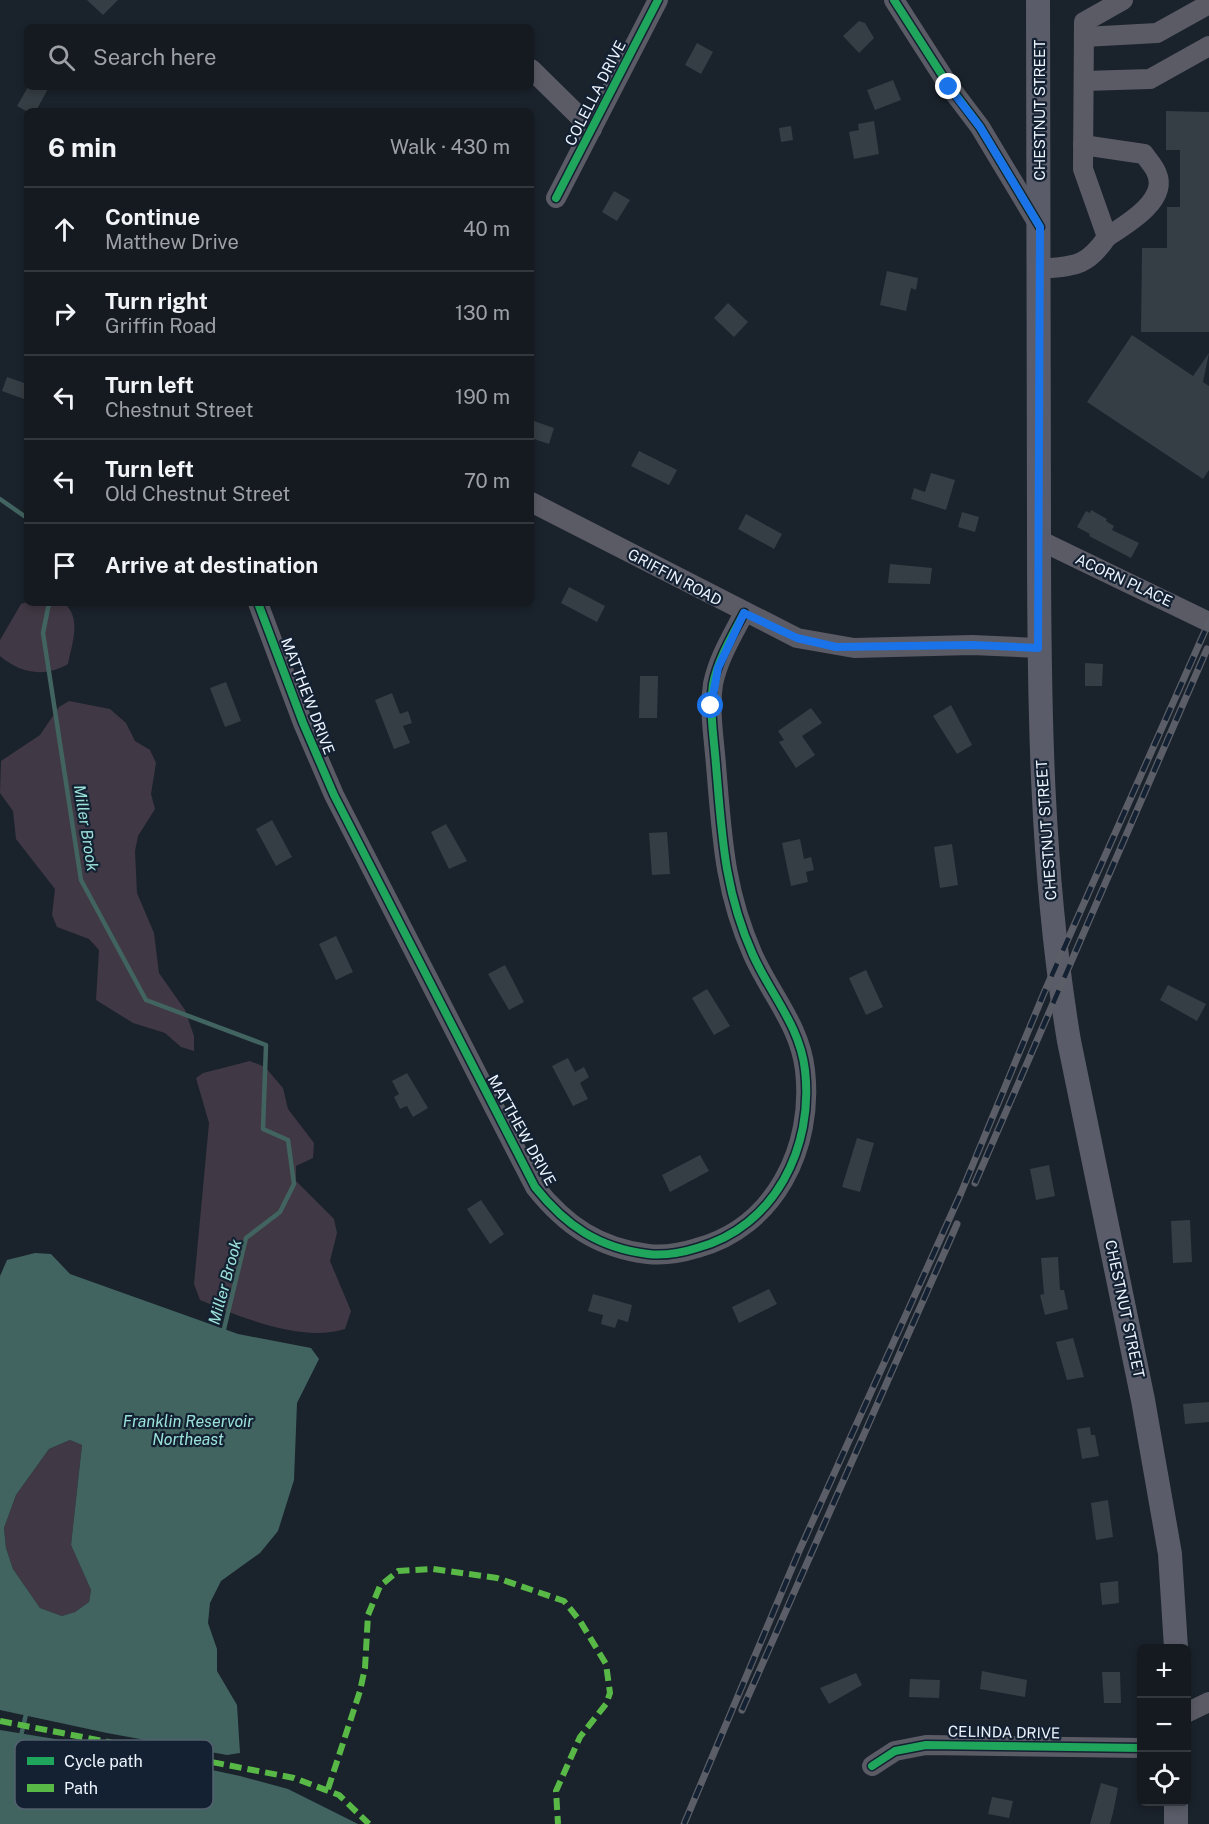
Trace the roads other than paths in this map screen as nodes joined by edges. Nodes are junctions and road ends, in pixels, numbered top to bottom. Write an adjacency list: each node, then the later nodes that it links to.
1 (658, 0): 10 (street, COLELLA DRIVE)
2 (894, 0): 13 (street)
3 (1038, 0): 13 (main road, CHESTNUT STREET)
4 (1123, 0): 6 (street)
5 (1209, 4): 6 (street)
6 (1084, 37): 9 (street)
7 (1209, 46): 9 (street)
8 (534, 72): 10 (street)
9 (1084, 81): 11 (street)
10 (592, 129): 12 (street, COLELLA DRIVE)
11 (1083, 145): 14 (street); 14 (street)
12 (556, 198)
13 (1040, 227): 15 (main road, CHESTNUT STREET)
14 (1107, 237): 15 (street)
15 (1039, 269): 17 (main road, CHESTNUT STREET)
16 (534, 504): 19 (street, GRIFFIN ROAD)
17 (1039, 540): 20 (street, ACORN PLACE); 21 (main road, CHESTNUT STREET)
18 (259, 606): 19 (street, MATTHEW DRIVE)
19 (744, 613): 21 (street, GRIFFIN ROAD)
20 (1209, 622)
21 (1038, 648): 22 (main road, CHESTNUT STREET)
22 (1176, 1644)
23 (1209, 1702): 24 (street)
24 (1191, 1711)
25 (1137, 1748): 26 (street, CELINDA DRIVE)
26 (872, 1766)
27 (1176, 1806): 28 (main road)
28 (1176, 1824)

